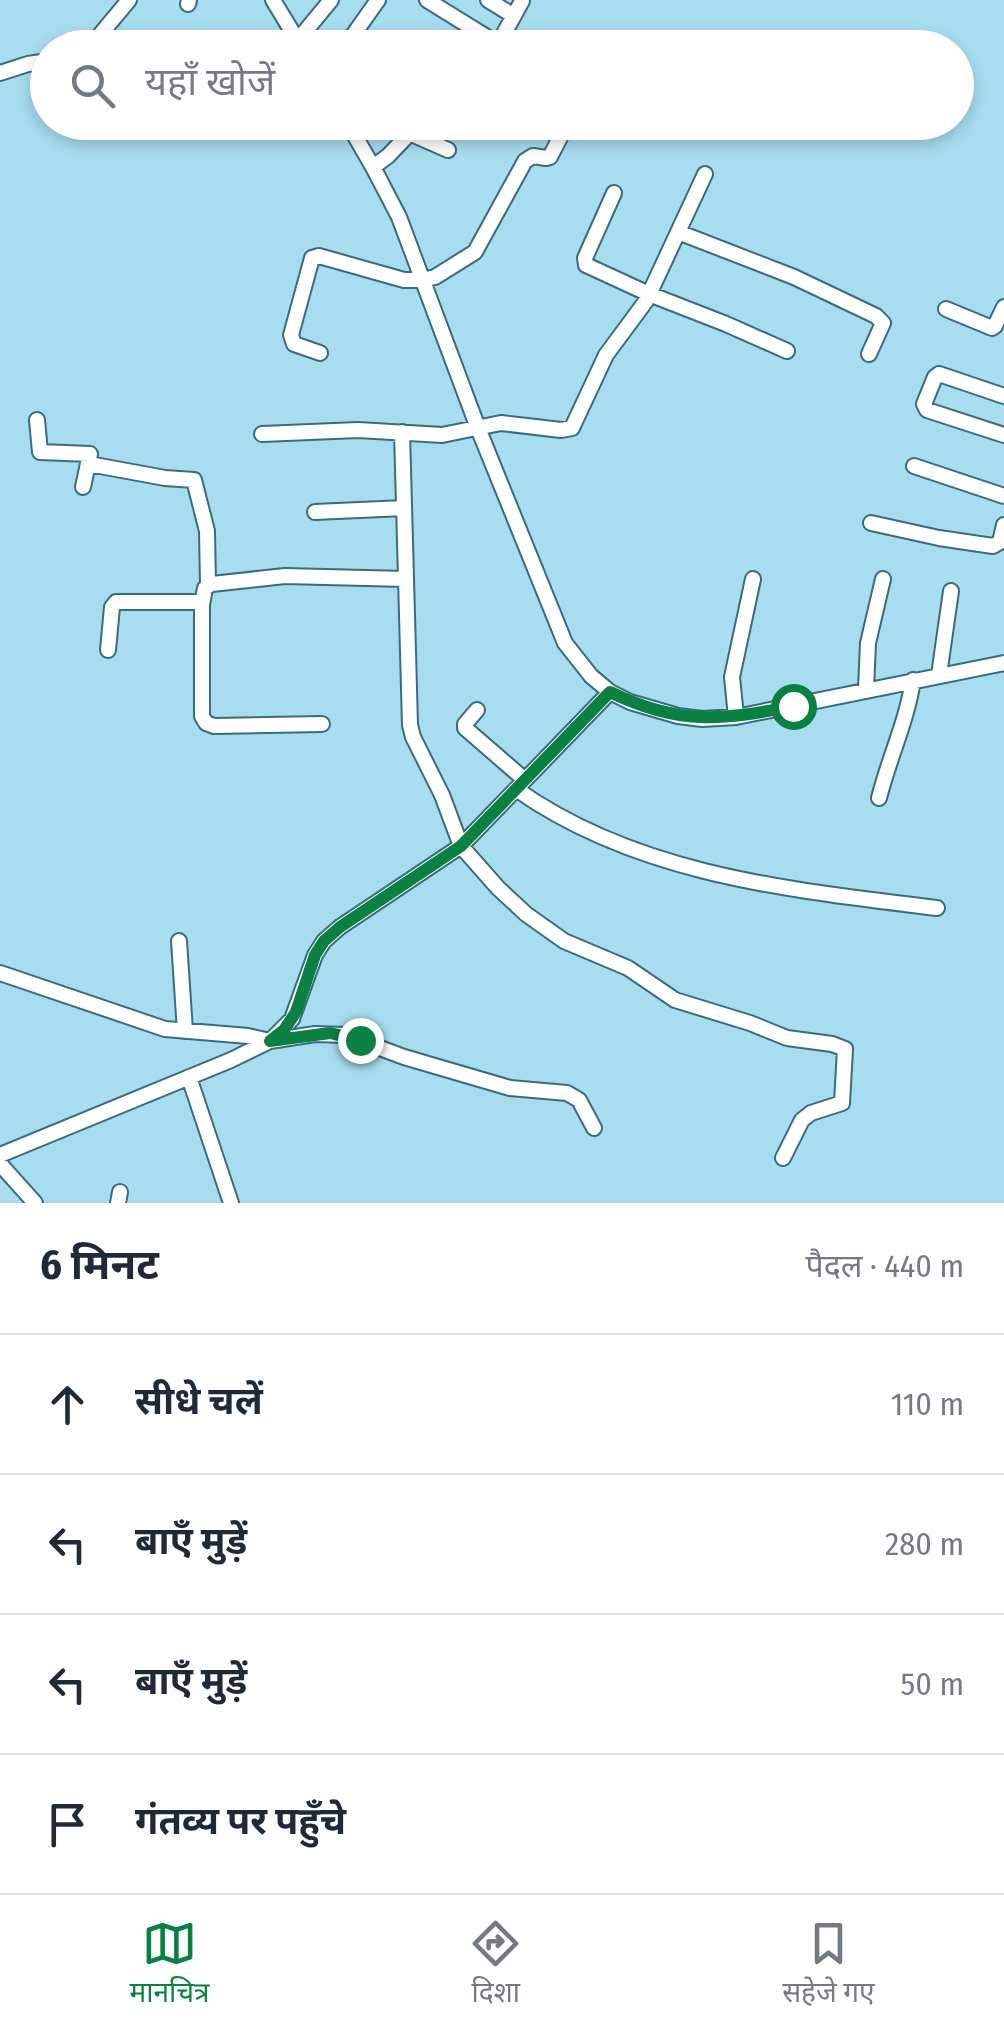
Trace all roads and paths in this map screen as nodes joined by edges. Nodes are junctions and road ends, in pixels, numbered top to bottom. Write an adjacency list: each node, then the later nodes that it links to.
1 (129, 0): 9 (street)
2 (273, 0): 10 (street)
3 (330, 0): 11 (street)
4 (378, 0): 12 (street)
5 (427, 0): 13 (street)
6 (488, 0): 8 (street)
7 (522, 1): 8 (street)
8 (514, 16): 14 (street)
9 (105, 30)
10 (297, 30)
11 (309, 30)
12 (357, 30)
13 (473, 30)
14 (506, 30)
15 (30, 65): 16 (street)
16 (0, 73)
17 (363, 140): 22 (street)
18 (401, 140): 22 (street)
19 (425, 140): 21 (street)
20 (558, 140): 26 (street)
21 (448, 150)
22 (381, 161): 26 (street)
23 (705, 174): 25 (street)
24 (614, 194): 27 (street)
25 (678, 232): 27 (street); 32 (street)
26 (428, 279): 31 (street); 35 (street)
27 (649, 294): 30 (street); 35 (street)
28 (1004, 306): 29 (street)
29 (946, 309)
30 (788, 351)
31 (320, 353)
32 (869, 354)
33 (1004, 396): 38 (street)
34 (38, 420): 39 (street)
35 (484, 427): 36 (street); 58 (street)
36 (402, 432): 37 (street); 43 (street)
37 (262, 434)
38 (1004, 435)
39 (89, 464): 41 (street); 50 (street)
40 (914, 466): 42 (street)
41 (83, 487)
42 (1004, 496)
43 (404, 508): 44 (street); 48 (street)
44 (314, 512)
45 (870, 523): 46 (street)
46 (1004, 525)
47 (883, 578): 57 (street)
48 (406, 579): 50 (street); 64 (street)
49 (754, 579): 59 (street)
50 (208, 585): 52 (street)
51 (951, 591): 55 (street)
52 (202, 602): 53 (street); 61 (street)
53 (108, 650)
54 (1004, 663): 55 (street)
55 (939, 666): 56 (street)
56 (913, 680): 57 (street); 63 (street)
57 (866, 681): 59 (street)
58 (610, 692): 59 (street); 62 (street)
59 (735, 708)
60 (478, 710): 62 (street)
61 (322, 724)
62 (520, 785): 64 (street); 65 (street)
63 (879, 798)
64 (461, 846): 69 (street); 73 (street)
65 (937, 908)
66 (179, 941): 68 (street)
67 (0, 973): 68 (street)
68 (185, 1031): 69 (street)
69 (270, 1041): 70 (street); 71 (street)
70 (189, 1078): 72 (street); 76 (street)
71 (594, 1128)
72 (0, 1155)
73 (783, 1158)
74 (0, 1164): 75 (street)
75 (34, 1203)
76 (231, 1203)

